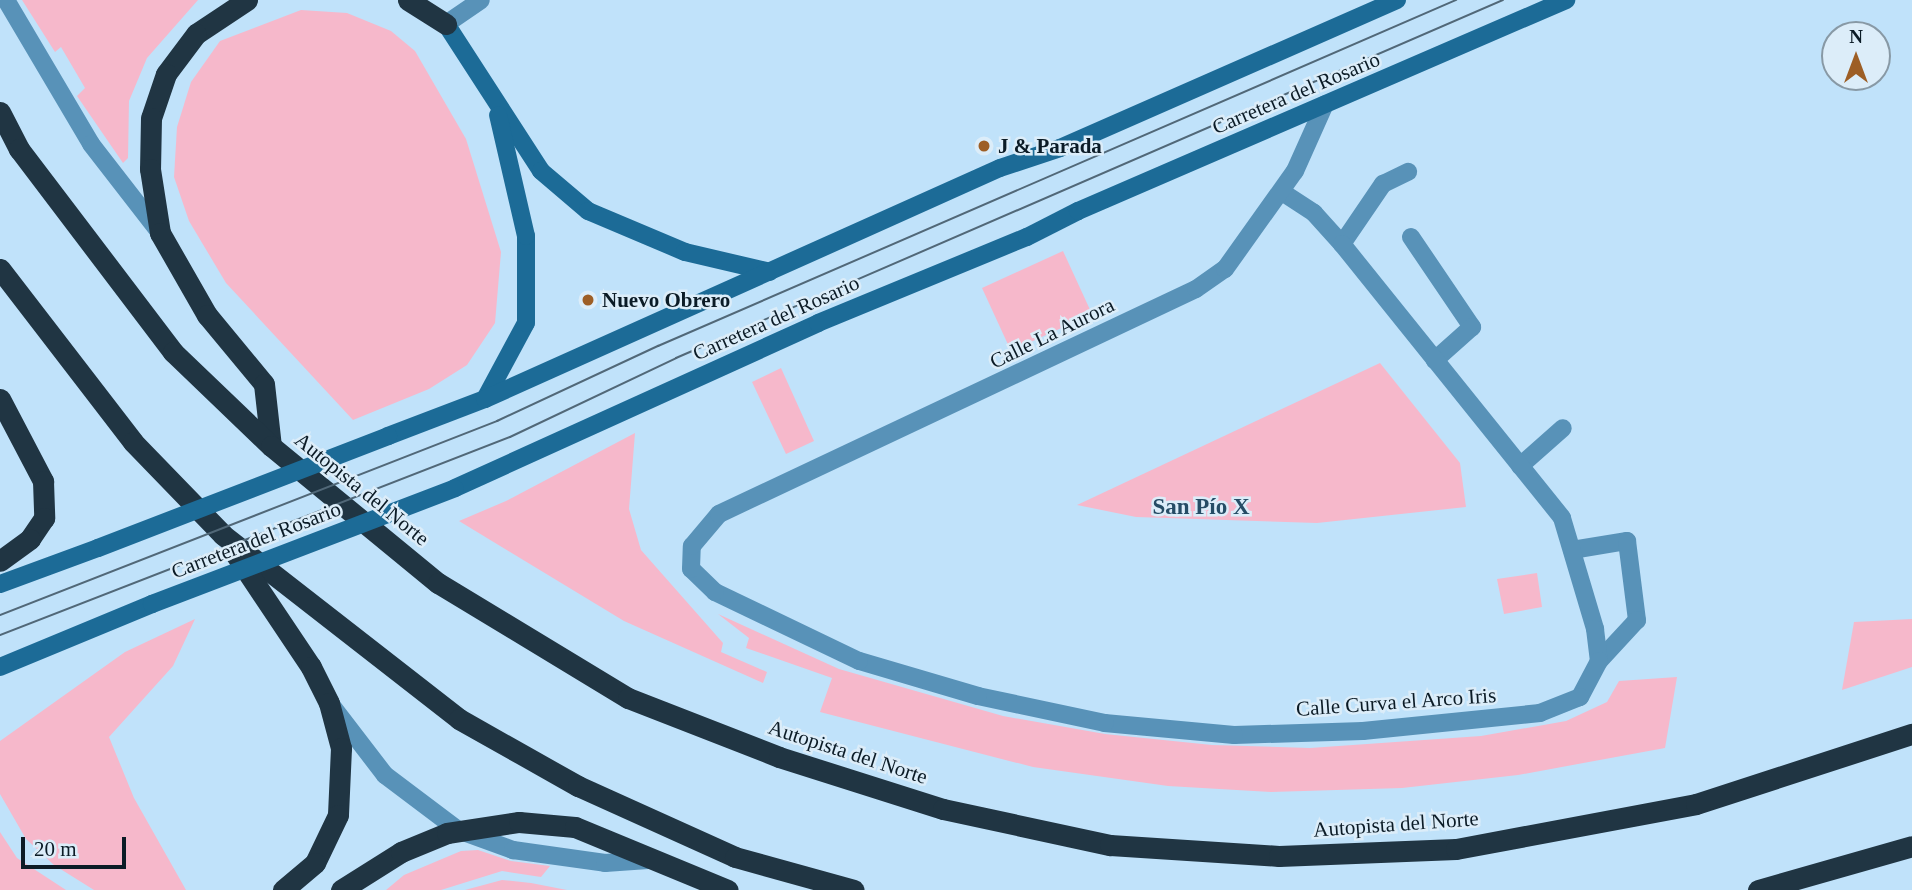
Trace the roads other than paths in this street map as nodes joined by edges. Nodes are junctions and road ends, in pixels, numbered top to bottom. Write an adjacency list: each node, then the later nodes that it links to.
1 (6, 0): 13 (street)
2 (247, 0): 13 (highway)
3 (408, 0): 7 (highway)
4 (481, 0): 7 (street)
5 (1398, 0): 17 (main road, Carretera del Rosario)
6 (1566, 0): 8 (main road, Carretera del Rosario)
7 (446, 24): 9 (main road)
8 (1325, 104): 12 (street, Calle La Aurora); 32 (main road, Carretera del Rosario, bridge)
9 (496, 105): 17 (main road); 20 (main road)
10 (0, 112): 22 (highway, Autopista del Norte)
11 (1408, 172): 15 (street)
12 (1282, 192): 15 (street); 24 (street, Calle La Aurora)
13 (160, 233): 22 (highway)
14 (1411, 237): 18 (street)
15 (1342, 244): 18 (street)
16 (0, 269): 25 (highway)
17 (770, 272): 20 (main road, Carretera del Rosario)
18 (1435, 360): 23 (street)
19 (0, 399): 27 (highway)
20 (485, 400): 29 (main road, Carretera del Rosario, bridge)
21 (1563, 428): 23 (street)
22 (271, 446): 34 (highway, Autopista del Norte)
23 (1520, 466): 26 (street)
24 (719, 514): 31 (street, Calle Curva el Arco Iris)
25 (223, 535): 33 (highway); 41 (highway)
26 (1572, 550): 31 (street); 31 (street, Calle Curva el Arco Iris)
27 (0, 561)
28 (0, 573): 29 (street)
29 (18, 578): 30 (main road, Carretera del Rosario)
30 (0, 584)
31 (1599, 661)
32 (0, 667)
33 (330, 703): 35 (street); 39 (highway)
34 (1912, 734)
35 (458, 830): 37 (street); 37 (highway); 38 (highway)
36 (1912, 846): 42 (highway)
37 (648, 860): 40 (highway)
38 (347, 888)
39 (283, 890)
40 (728, 890)
41 (854, 890)
42 (1758, 890)

